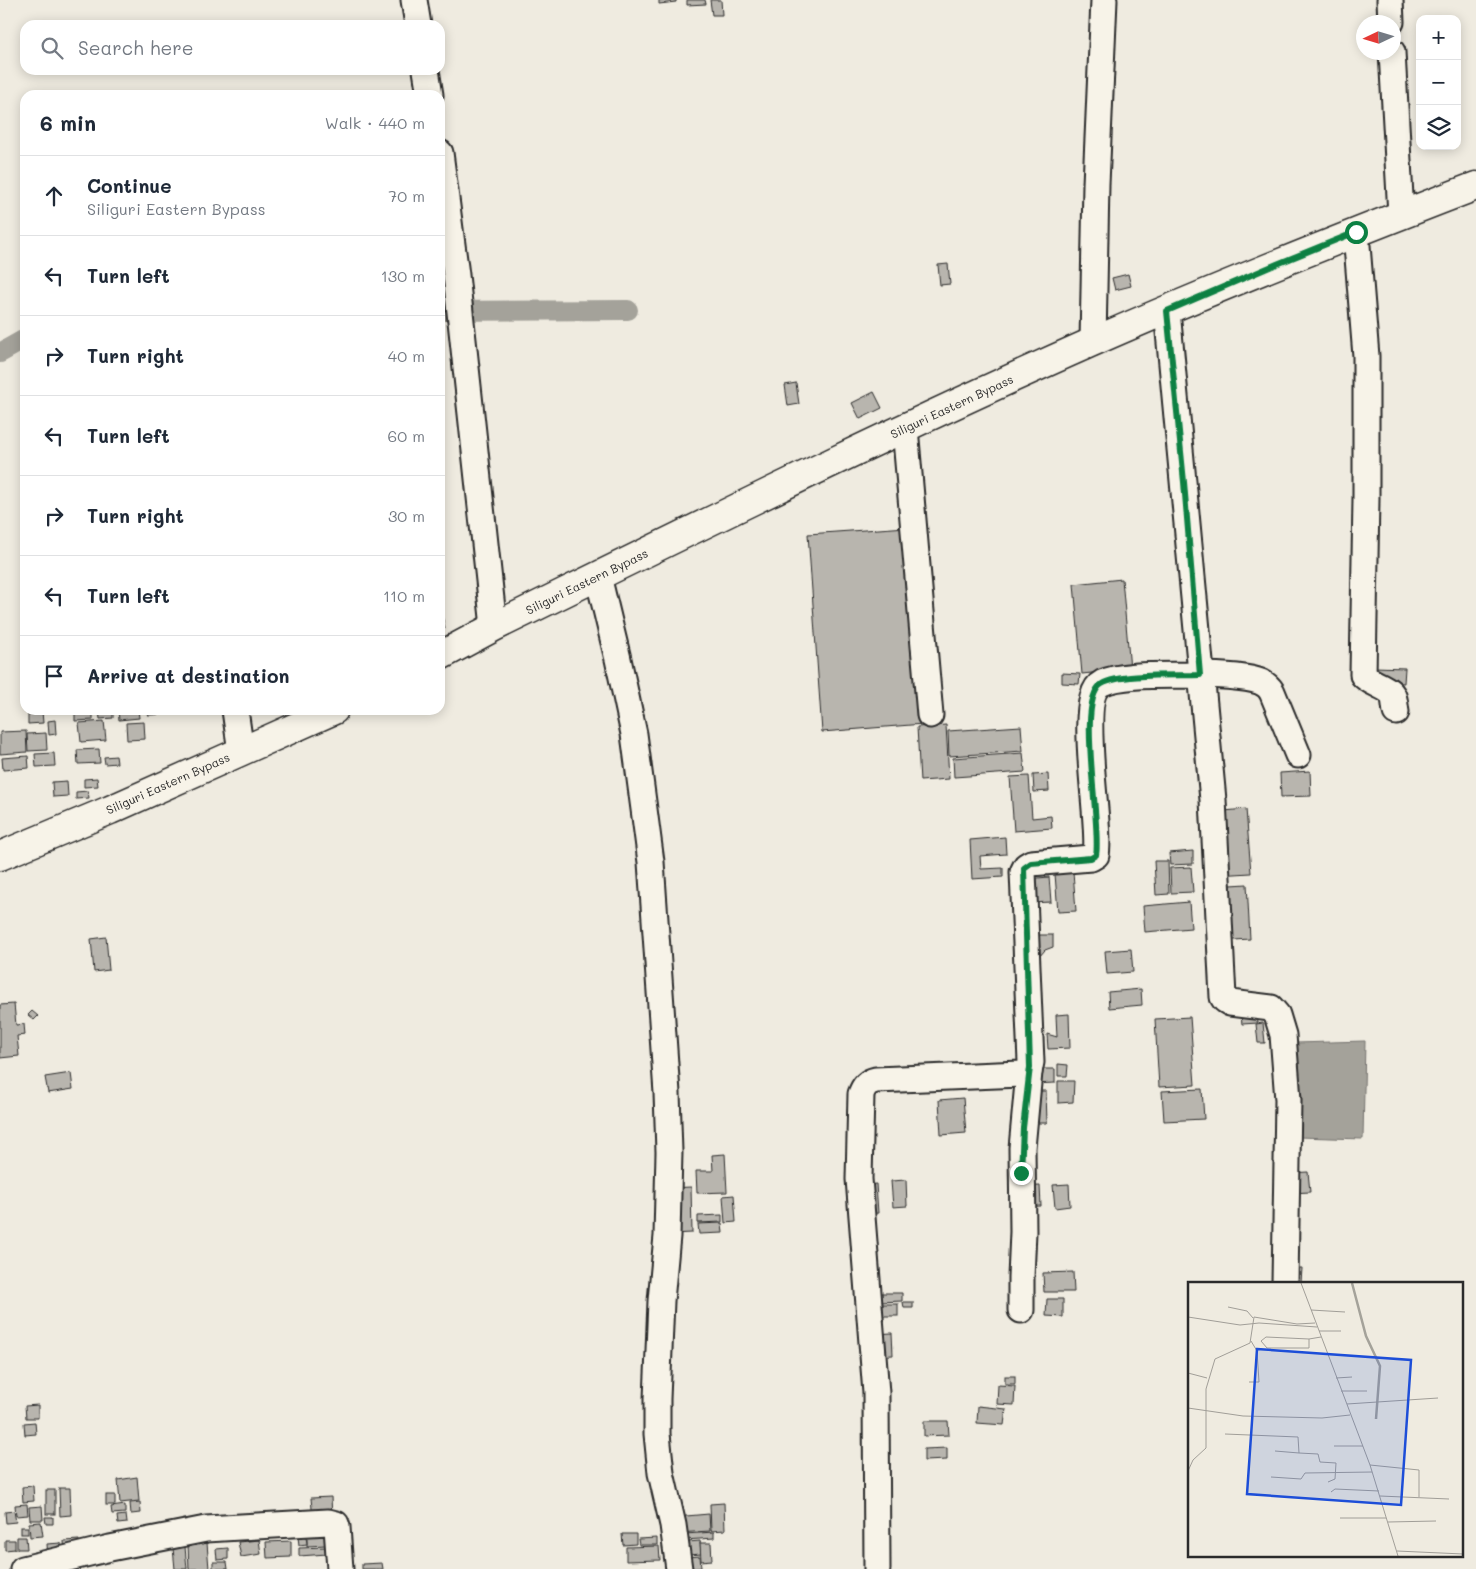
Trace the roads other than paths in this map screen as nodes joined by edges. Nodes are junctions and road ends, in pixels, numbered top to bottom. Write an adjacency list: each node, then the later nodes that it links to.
1 (414, 0): 5 (street)
2 (1104, 0): 14 (street)
3 (1390, 0): 4 (street)
4 (1391, 15)
5 (417, 20)
6 (1392, 60): 11 (street)
7 (427, 75): 8 (street)
8 (429, 90)
9 (1476, 186): 11 (main road, Siliguri Eastern Bypass)
10 (445, 191): 17 (street)
11 (1401, 215): 12 (main road, Siliguri Eastern Bypass)
12 (1356, 232): 13 (main road, Siliguri Eastern Bypass); 20 (street)
13 (1167, 311): 14 (main road, Siliguri Eastern Bypass); 19 (street)
14 (1093, 342): 15 (main road, Siliguri Eastern Bypass)
15 (906, 428): 16 (main road, Siliguri Eastern Bypass); 23 (street)
16 (598, 576): 17 (main road, Siliguri Eastern Bypass); 32 (street)
17 (494, 627): 18 (main road, Siliguri Eastern Bypass)
18 (445, 653)
19 (1200, 675): 25 (street); 27 (street); 28 (street)
20 (1396, 712)
21 (236, 715): 24 (street)
22 (323, 715): 24 (main road, Siliguri Eastern Bypass)
23 (930, 715)
24 (241, 752): 26 (main road, Siliguri Eastern Bypass)
25 (1298, 755)
26 (0, 856)
27 (1029, 1072): 29 (street); 33 (street)
28 (1285, 1282)
29 (1021, 1310)
30 (23, 1569): 31 (street)
31 (340, 1569)
32 (679, 1569)
33 (877, 1569)

